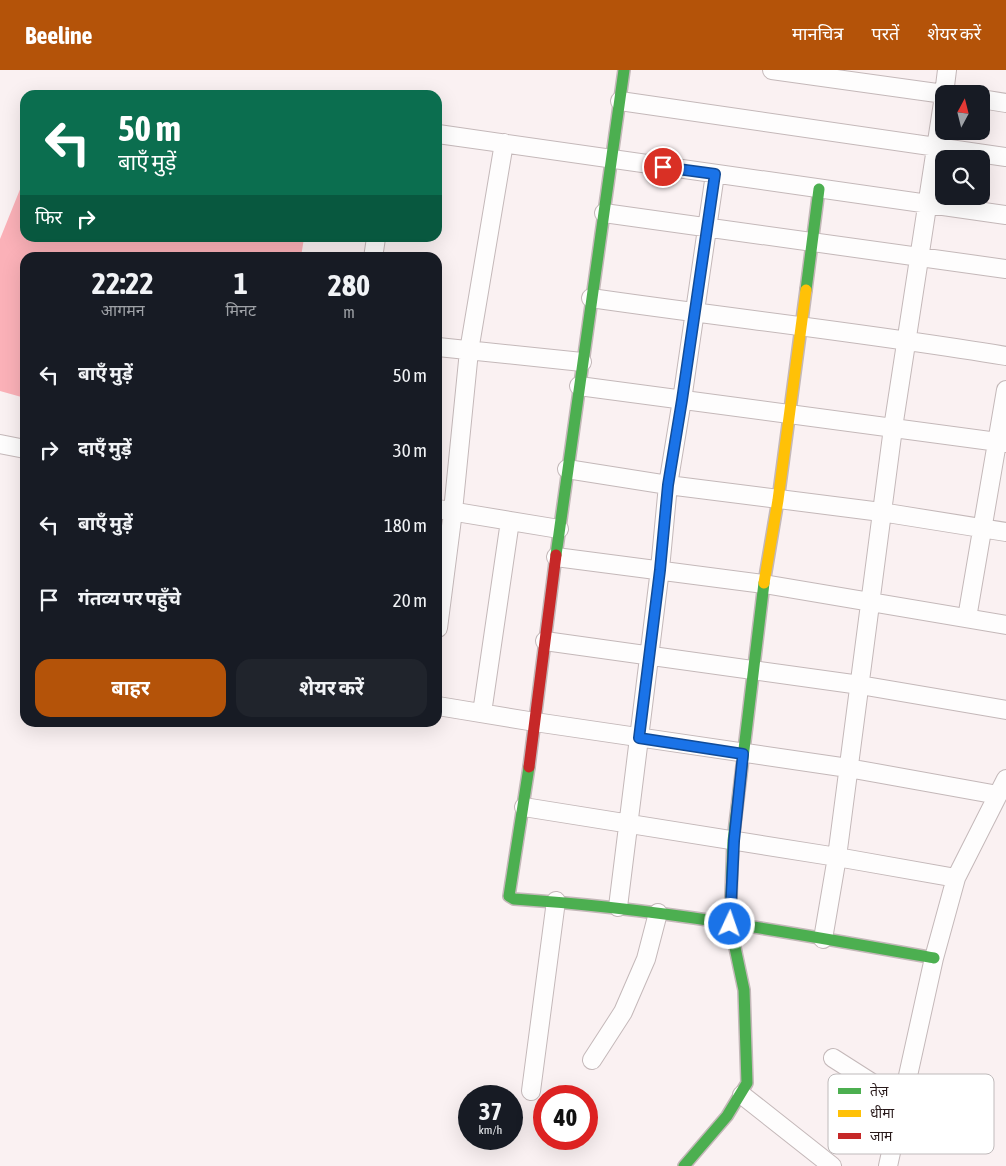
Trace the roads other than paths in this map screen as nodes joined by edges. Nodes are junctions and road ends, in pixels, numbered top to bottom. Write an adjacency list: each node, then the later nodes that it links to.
1 (624, 70): 7 (street)
2 (772, 70): 5 (street)
3 (947, 70): 4 (street)
4 (945, 85)
5 (935, 94)
6 (990, 100): 8 (street)
7 (620, 101): 12 (street); 14 (street)
8 (1006, 103)
9 (442, 135): 11 (street)
10 (937, 140): 12 (street)
11 (504, 143): 14 (street); 29 (street)
12 (936, 147): 13 (street); 17 (street)
13 (1006, 157)
14 (611, 160): 15 (street); 18 (street)
15 (715, 174): 16 (street); 20 (street)
16 (819, 189): 17 (street); 21 (street)
17 (927, 205): 19 (street); 22 (street)
18 (604, 213): 20 (street); 24 (street)
19 (1006, 215)
20 (707, 227): 21 (street); 25 (street)
21 (811, 242): 22 (street); 26 (street)
22 (918, 257): 23 (street); 27 (street)
23 (1006, 269)
24 (591, 298): 25 (street); 31 (street)
25 (694, 313): 26 (street); 34 (street)
26 (800, 327): 27 (street); 35 (street)
27 (905, 339): 30 (street); 36 (street)
28 (442, 348): 29 (street)
29 (469, 351): 31 (street); 43 (street)
30 (1006, 356)
31 (582, 362): 32 (street)
32 (579, 386): 34 (street); 40 (street)
33 (1006, 390): 37 (street)
34 (682, 400): 35 (street); 41 (street)
35 (789, 414): 36 (street); 42 (street)
36 (893, 428): 37 (street); 44 (street)
37 (1001, 442): 47 (street)
38 (0, 444): 39 (street)
39 (20, 448)
40 (566, 469): 41 (street); 46 (street)
41 (668, 485): 42 (street); 51 (street)
42 (778, 500): 44 (street); 52 (street)
43 (445, 510): 45 (street); 50 (street)
44 (881, 512): 47 (street); 53 (street)
45 (510, 520): 46 (street); 62 (street)
46 (559, 529): 49 (street)
47 (981, 529): 48 (street); 54 (street)
48 (1006, 532)
49 (556, 557): 51 (street); 56 (street)
50 (442, 561)
51 (660, 570): 52 (street); 57 (street)
52 (764, 584): 53 (street); 58 (street)
53 (870, 603): 54 (street); 59 (street)
54 (967, 618): 55 (street)
55 (1006, 625)
56 (545, 641): 57 (street); 63 (street)
57 (650, 655): 58 (street); 64 (street)
58 (754, 670): 59 (street); 65 (street)
59 (860, 686): 61 (street); 66 (street)
60 (442, 707): 62 (street)
61 (1006, 710)
62 (482, 713): 63 (street)
63 (535, 722): 64 (street); 68 (street)
64 (639, 738): 65 (street); 69 (street)
65 (743, 754): 66 (street); 70 (street)
66 (848, 768): 67 (street); 71 (street)
67 (1002, 787): 72 (street)
68 (524, 807): 69 (street); 73 (street)
69 (628, 824): 70 (street); 74 (street)
70 (734, 841): 71 (street); 76 (street)
71 (838, 857): 72 (street); 77 (street)
72 (956, 878): 78 (street)
73 (556, 900): 74 (street); 83 (street)
74 (618, 907): 75 (street)
75 (658, 913): 76 (street); 80 (street)
76 (730, 924): 77 (street); 84 (street)
77 (823, 939): 78 (street)
78 (934, 958): 82 (street)
79 (833, 1058): 81 (street)
80 (592, 1060)
81 (858, 1074)
82 (908, 1074)
83 (531, 1091)
84 (742, 1095): 85 (street); 86 (street)
85 (684, 1166)
86 (832, 1166)

